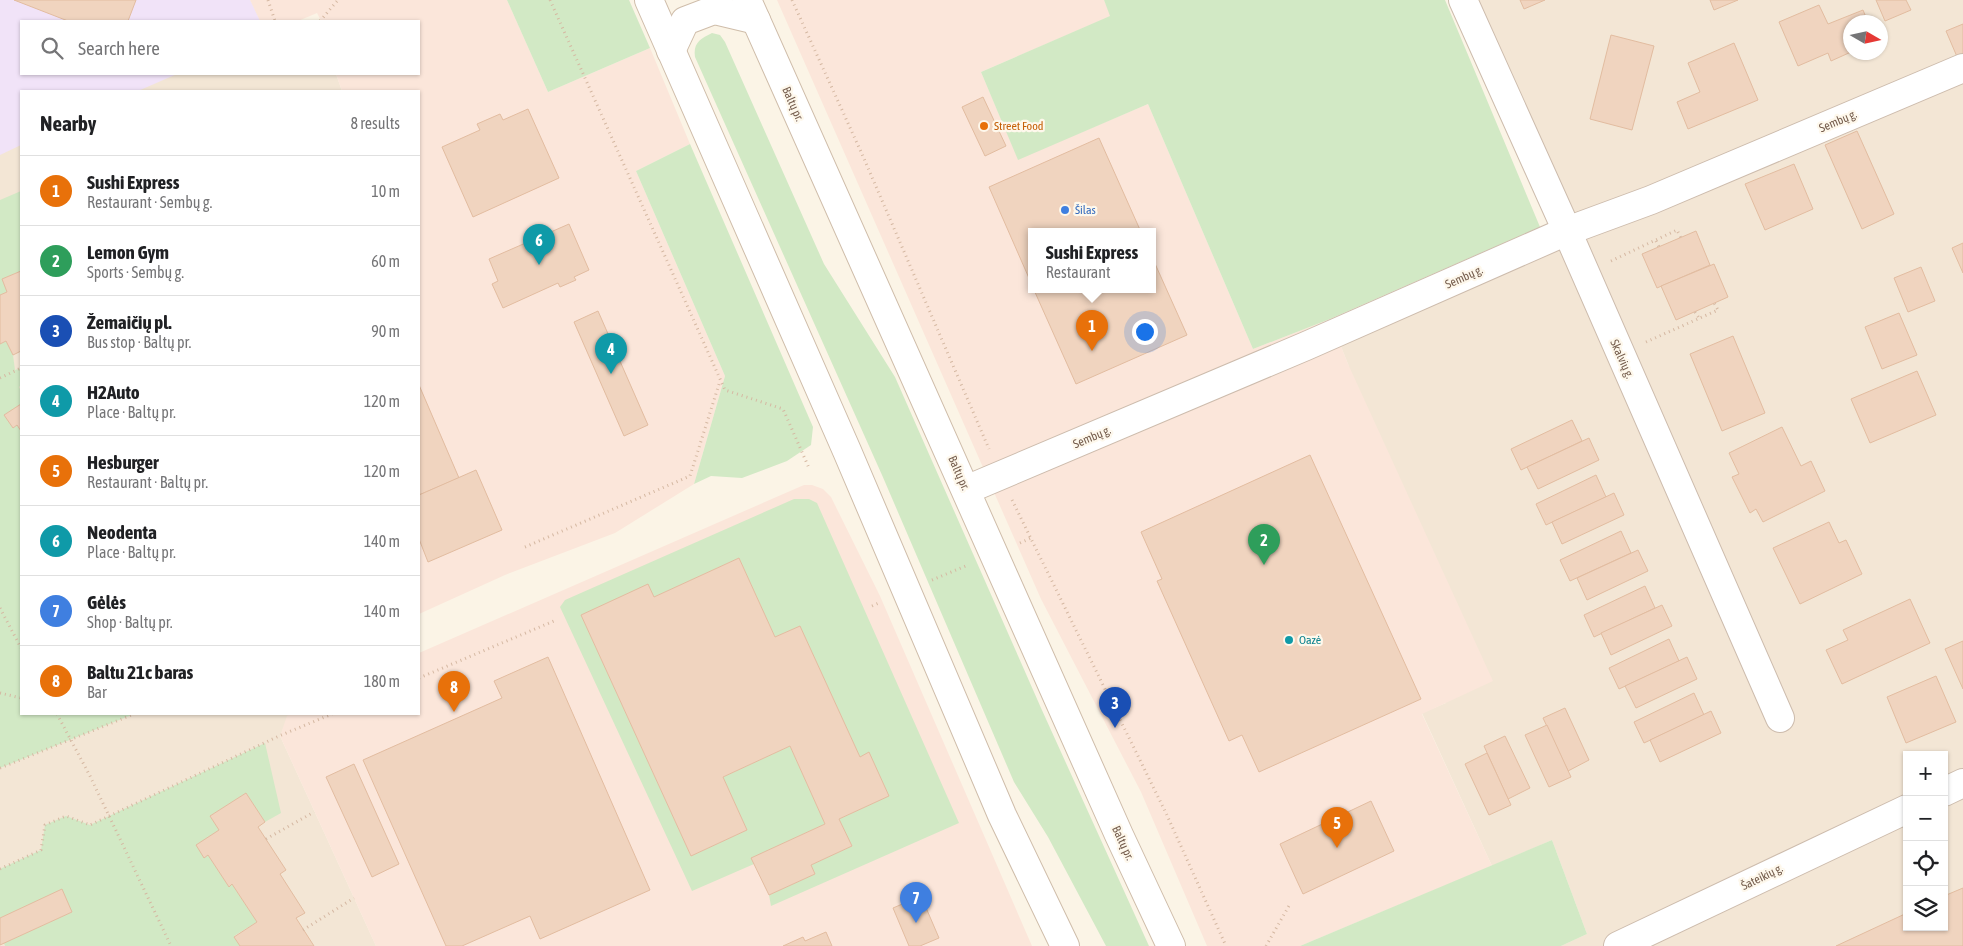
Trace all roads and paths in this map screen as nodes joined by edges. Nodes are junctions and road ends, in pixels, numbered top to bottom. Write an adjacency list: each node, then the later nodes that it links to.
1 (268, 0): 7 (path)
2 (338, 0): 8 (path)
3 (550, 0): 22 (path)
4 (649, 0): 9 (street)
5 (1464, 0): 11 (street, Skalvių g.)
6 (751, 10): 9 (street); 24 (street, Baltų pr.)
7 (275, 20)
8 (321, 20)
9 (671, 51): 28 (street)
10 (1963, 68): 11 (street, Sembų g.)
11 (1567, 231): 15 (street, Skalvių g.); 24 (street, Sembų g.)
12 (1680, 238): 13 (path)
13 (1656, 241): 14 (path); 15 (path)
14 (1659, 247)
15 (1585, 274): 19 (street, Skalvių g.)
16 (1714, 303): 18 (path)
17 (1696, 312): 18 (path)
18 (1699, 318): 19 (path)
19 (1620, 354): 39 (street, Skalvių g.)
20 (20, 368): 21 (path)
21 (0, 378)
22 (720, 380): 23 (path); 26 (path)
23 (808, 468)
24 (966, 490): 27 (street, Baltų pr.)
25 (1030, 538): 27 (path)
26 (526, 547)
27 (994, 554): 28 (path); 54 (street, Baltų pr.)
28 (906, 592): 29 (path); 53 (street)
29 (872, 606)
30 (0, 608): 32 (path)
31 (554, 622): 33 (path)
32 (20, 646)
33 (420, 678)
34 (0, 693): 35 (path)
35 (20, 698)
36 (58, 715): 40 (path)
37 (132, 715): 40 (path)
38 (330, 715): 46 (path)
39 (1780, 718)
40 (70, 740): 41 (path); 46 (path)
41 (0, 768)
42 (1963, 783): 43 (street)
43 (1948, 790)
44 (1903, 811): 56 (street, Šateikių g.)
45 (314, 812): 47 (path)
46 (109, 816): 48 (path); 52 (path)
47 (266, 839)
48 (0, 869)
49 (354, 898): 51 (path)
50 (1290, 904): 55 (path)
51 (303, 930)
52 (171, 946)
53 (1065, 946)
54 (1171, 946)
55 (1266, 946)
56 (1618, 946)

